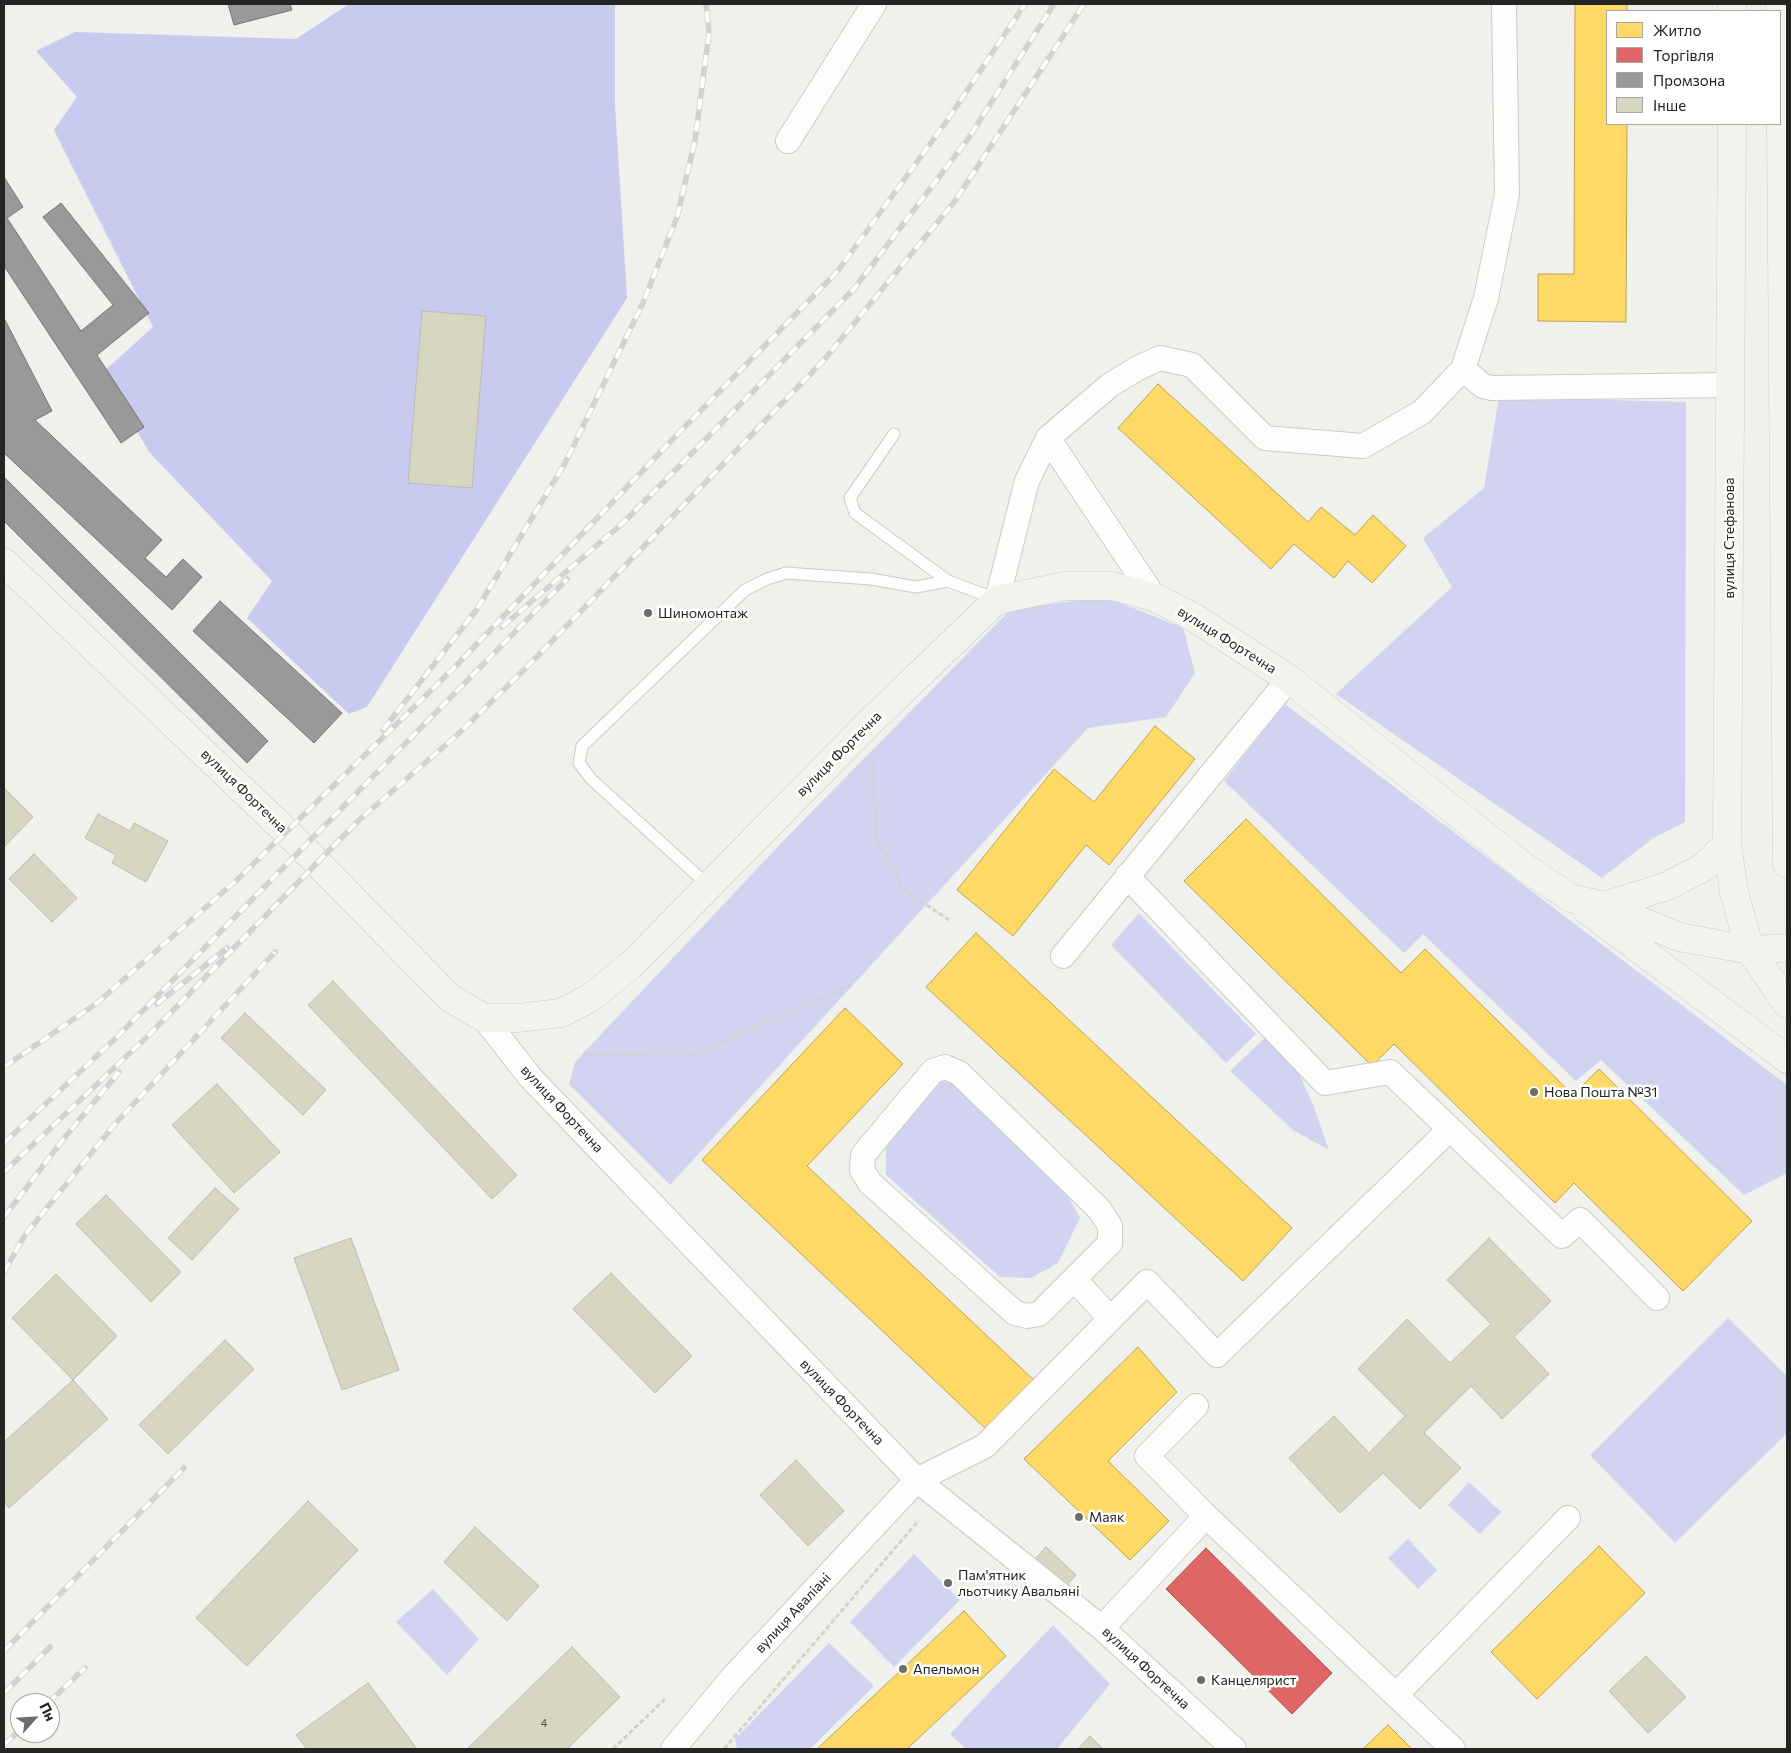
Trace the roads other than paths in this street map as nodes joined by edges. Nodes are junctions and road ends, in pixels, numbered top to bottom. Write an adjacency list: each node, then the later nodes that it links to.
1 (874, 4): 5 (street)
2 (1504, 4): 6 (street)
3 (1732, 125): 7 (main road, вулиця Стефанова)
4 (1781, 125): 16 (main road)
5 (788, 141)
6 (1463, 369): 7 (street); 9 (street)
7 (1730, 385): 15 (main road, вулиця Стефанова)
8 (894, 434): 11 (lane)
9 (1048, 438): 12 (street); 13 (street)
10 (7, 573): 25 (main road, вулиця Фортечна)
11 (948, 582): 13 (lane); 18 (lane)
12 (1154, 597): 13 (main road, вулиця Фортечна); 14 (main road, вулиця Фортечна)
13 (997, 600): 18 (main road, вулиця Фортечна)
14 (1289, 679): 17 (street); 19 (main road, вулиця Фортечна)
15 (1727, 844): 20 (main road); 22 (main road, вулиця Стефанова)
16 (1787, 864)
17 (1127, 876): 23 (street); 27 (street)
18 (709, 886): 25 (main road, вулиця Фортечна)
19 (1571, 898): 20 (main road, вулиця Фортечна); 26 (main road)
20 (1604, 906): 22 (main road, вулиця Фортечна)
21 (1787, 948): 22 (main road, вулиця Фортечна)
22 (1750, 950): 24 (main road)
23 (1063, 956)
24 (1787, 1004)
25 (484, 1018): 32 (street, вулиця Фортечна)
26 (1787, 1060)
27 (1450, 1129): 29 (street); 30 (street)
28 (1074, 1279): 28 (street); 30 (street)
29 (1657, 1298)
30 (1110, 1318): 32 (street)
31 (1196, 1406): 33 (street)
32 (917, 1480): 35 (street, вулиця Фортечна); 37 (street, вулиця Аваліані)
33 (1206, 1516): 35 (street); 36 (street)
34 (1568, 1518): 36 (street)
35 (1102, 1628): 38 (street, вулиця Фортечна)
36 (1396, 1695): 39 (street)
37 (673, 1749)
38 (1234, 1749)
39 (1453, 1749)

